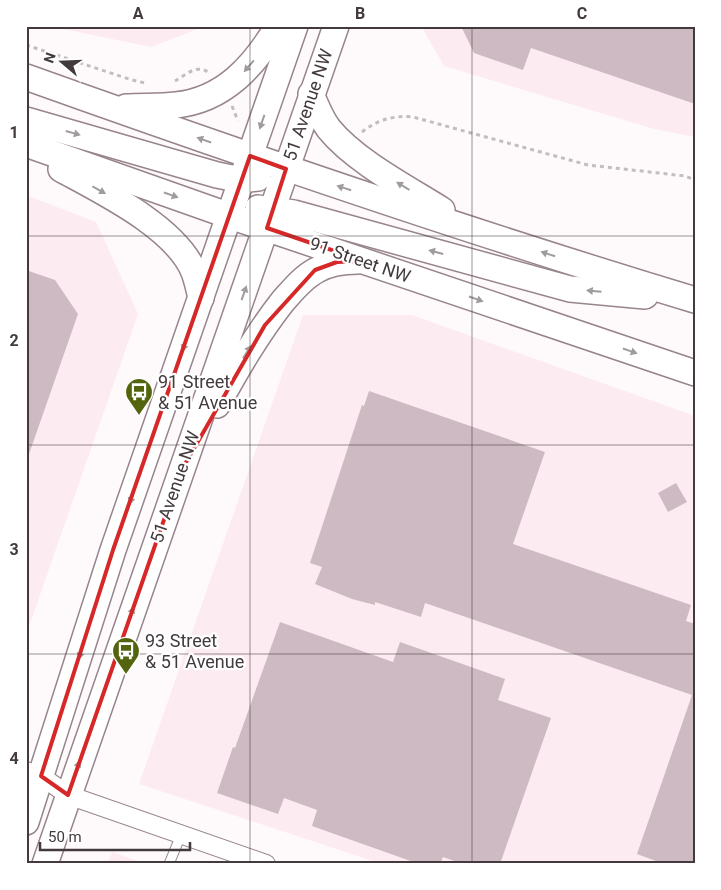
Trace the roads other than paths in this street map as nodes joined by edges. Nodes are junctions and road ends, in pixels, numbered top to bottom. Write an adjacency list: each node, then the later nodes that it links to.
1 (278, 26): 6 (main road, one-way to 6)
2 (295, 26): 10 (main road, one-way to 10)
3 (336, 26): 5 (main road, 51 Avenue NW)
4 (26, 77): 6 (main road)
5 (311, 94): 11 (main road, 51 Avenue NW); 15 (main road, one-way to 5)
6 (111, 107): 10 (main road, one-way to 6)
7 (26, 120): 12 (main road, one-way to 12)
8 (26, 144): 13 (main road, one-way to 13)
9 (26, 149): 17 (main road, one-way to 17)
10 (250, 156): 11 (main road); 12 (main road)
11 (286, 169): 12 (main road); 14 (main road, 51 Avenue NW); 15 (main road, one-way to 11)
12 (242, 180): 13 (main road)
13 (230, 216): 14 (main road); 17 (main road)
14 (270, 218): 16 (main road, 91 Street NW); 18 (main road, one-way to 14); 20 (main road, 51 Avenue NW, one-way to 14)
15 (474, 230): 18 (main road, one-way to 15)
16 (364, 261): 19 (main road, 91 Street NW, one-way to 19); 20 (main road, one-way to 16)
17 (201, 298): 21 (main road, one-way to 21)
18 (695, 300)
19 (695, 373)
20 (181, 471): 22 (main road, 51 Avenue NW, one-way to 20)
21 (34, 774): 22 (street); 23 (main road)
22 (68, 795): 24 (street); 25 (main road, 51 Avenue NW)
23 (26, 822)
24 (181, 835): 26 (lane); 27 (street)
25 (45, 864)
26 (170, 864)
27 (266, 864)

